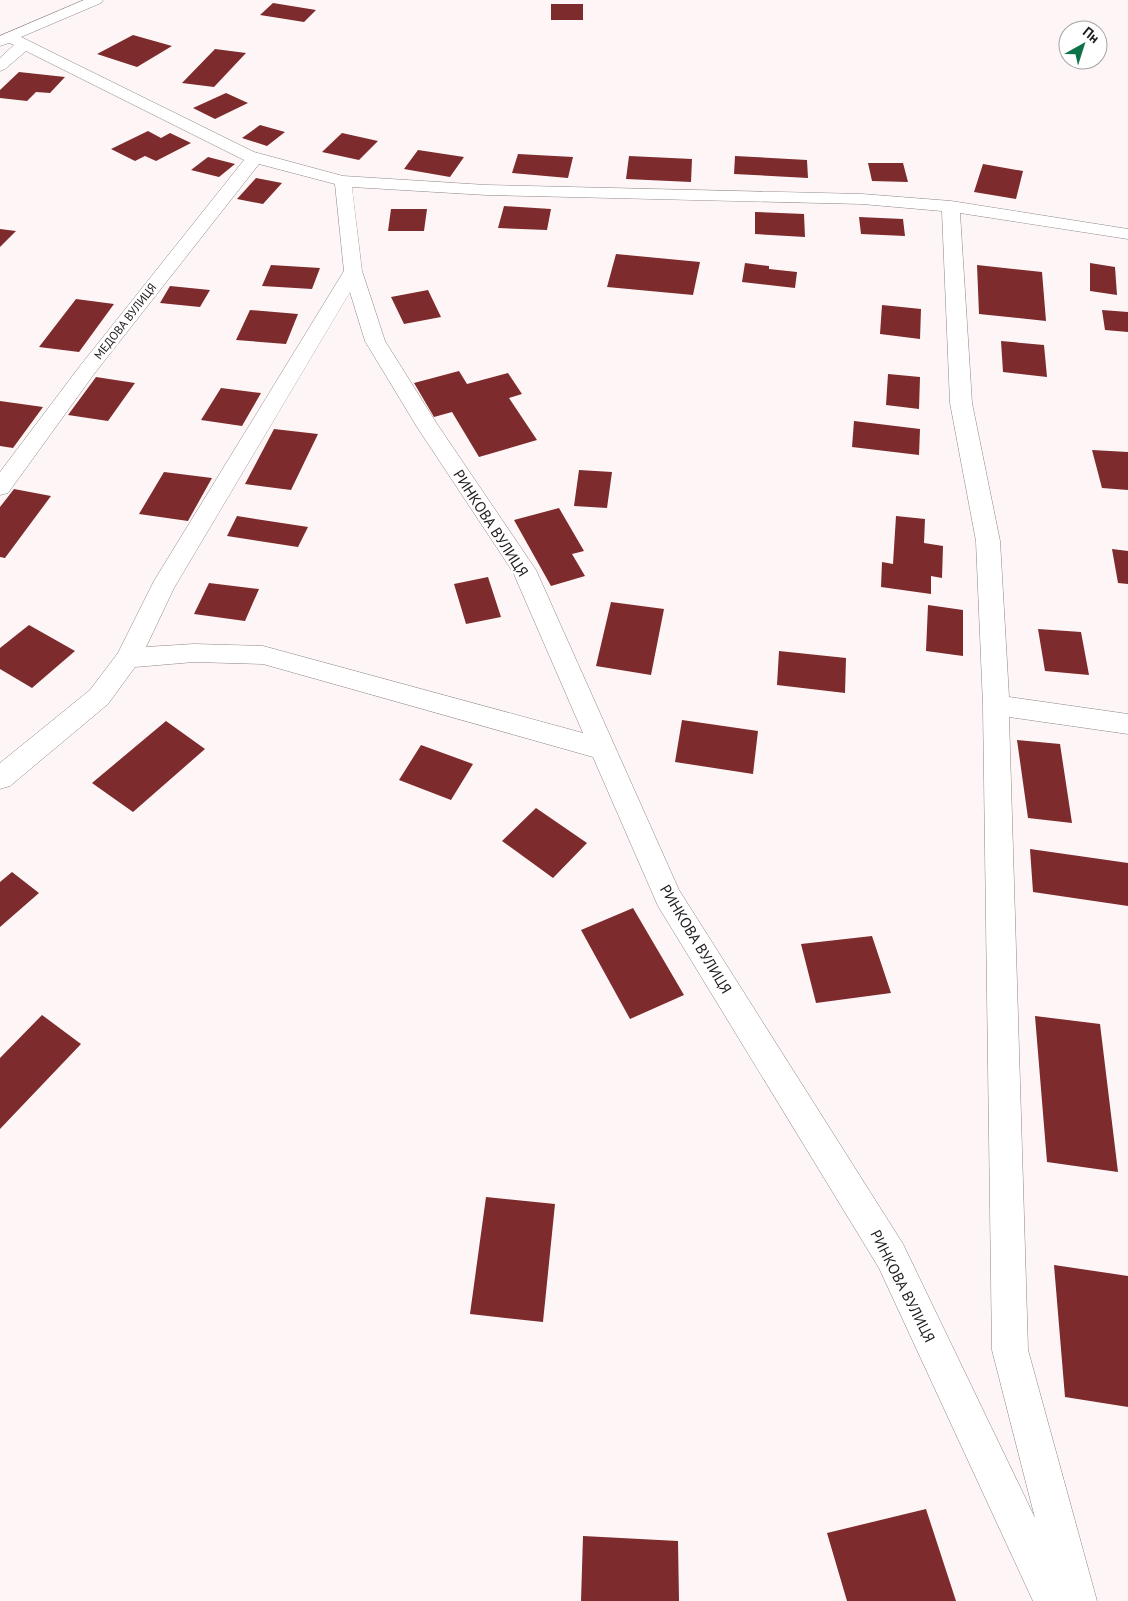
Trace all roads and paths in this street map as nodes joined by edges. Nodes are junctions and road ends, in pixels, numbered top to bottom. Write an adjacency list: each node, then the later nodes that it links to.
1 (96, 0): 2 (street)
2 (5, 39): 3 (street)
3 (25, 44): 4 (street); 5 (street)
4 (0, 66)
5 (255, 157): 6 (street); 10 (street, МЕДОВА ВУЛИЦЯ)
6 (343, 181): 7 (street); 9 (street, РИНКОВА ВУЛИЦЯ)
7 (951, 206): 8 (street); 12 (street)
8 (1128, 234)
9 (353, 271): 11 (street); 14 (street, РИНКОВА ВУЛИЦЯ)
10 (0, 488)
11 (128, 658): 14 (street); 15 (street)
12 (996, 705): 13 (street); 17 (street)
13 (1128, 724)
14 (603, 749): 16 (street, РИНКОВА ВУЛИЦЯ)
15 (0, 778)
16 (1054, 1601)
17 (1078, 1601)

